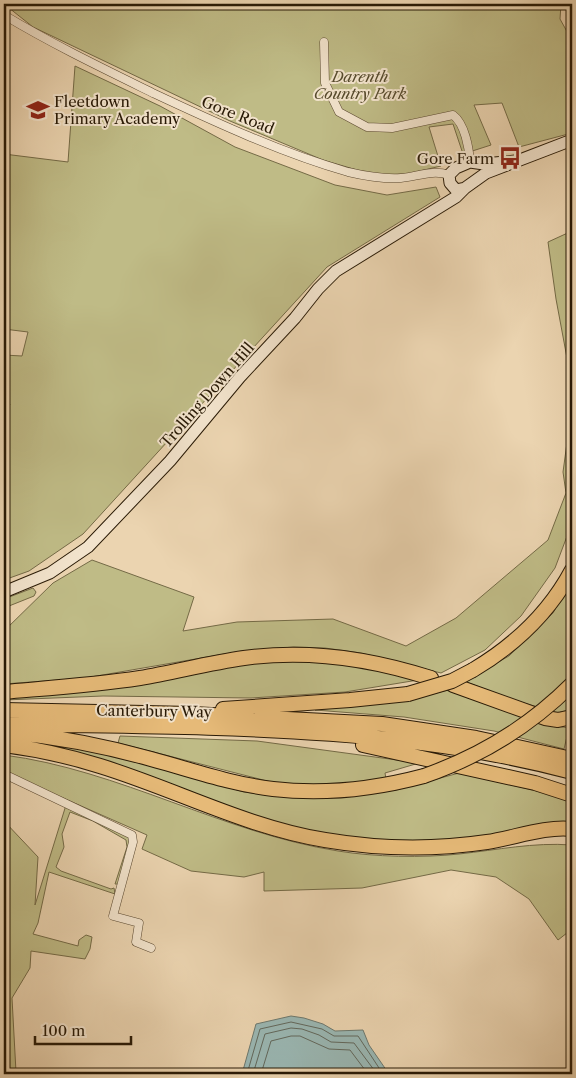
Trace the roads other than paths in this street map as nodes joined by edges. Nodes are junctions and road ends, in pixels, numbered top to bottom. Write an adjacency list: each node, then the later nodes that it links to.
1 (4, 15): 7 (street, Gore Road)
2 (324, 42): 5 (street)
3 (572, 140): 4 (main road, Trolling Down Hill)
4 (515, 162): 5 (main road); 6 (main road, Trolling Down Hill)
5 (473, 163): 6 (main road); 7 (main road)
6 (480, 176): 8 (main road, Trolling Down Hill)
7 (449, 179): 8 (main road); 9 (main road, Trolling Down Hill)
8 (465, 188): 9 (main road, Trolling Down Hill)
9 (429, 212): 11 (main road, Trolling Down Hill)
10 (572, 570): 17 (highway, bridge)
11 (4, 592)
12 (431, 678): 15 (highway)
13 (572, 684): 20 (highway, bridge)
14 (453, 685): 18 (highway)
15 (6, 691)
16 (4, 710): 17 (highway, Canterbury Way)
17 (192, 714): 24 (highway)
18 (572, 717)
19 (4, 724): 21 (highway, Canterbury Way)
20 (4, 732)
21 (304, 732): 24 (highway); 26 (highway)
22 (4, 745): 27 (highway)
23 (572, 759): 24 (highway)
24 (563, 766)
25 (4, 774): 28 (street)
26 (572, 795)
27 (572, 829)
28 (152, 948)

